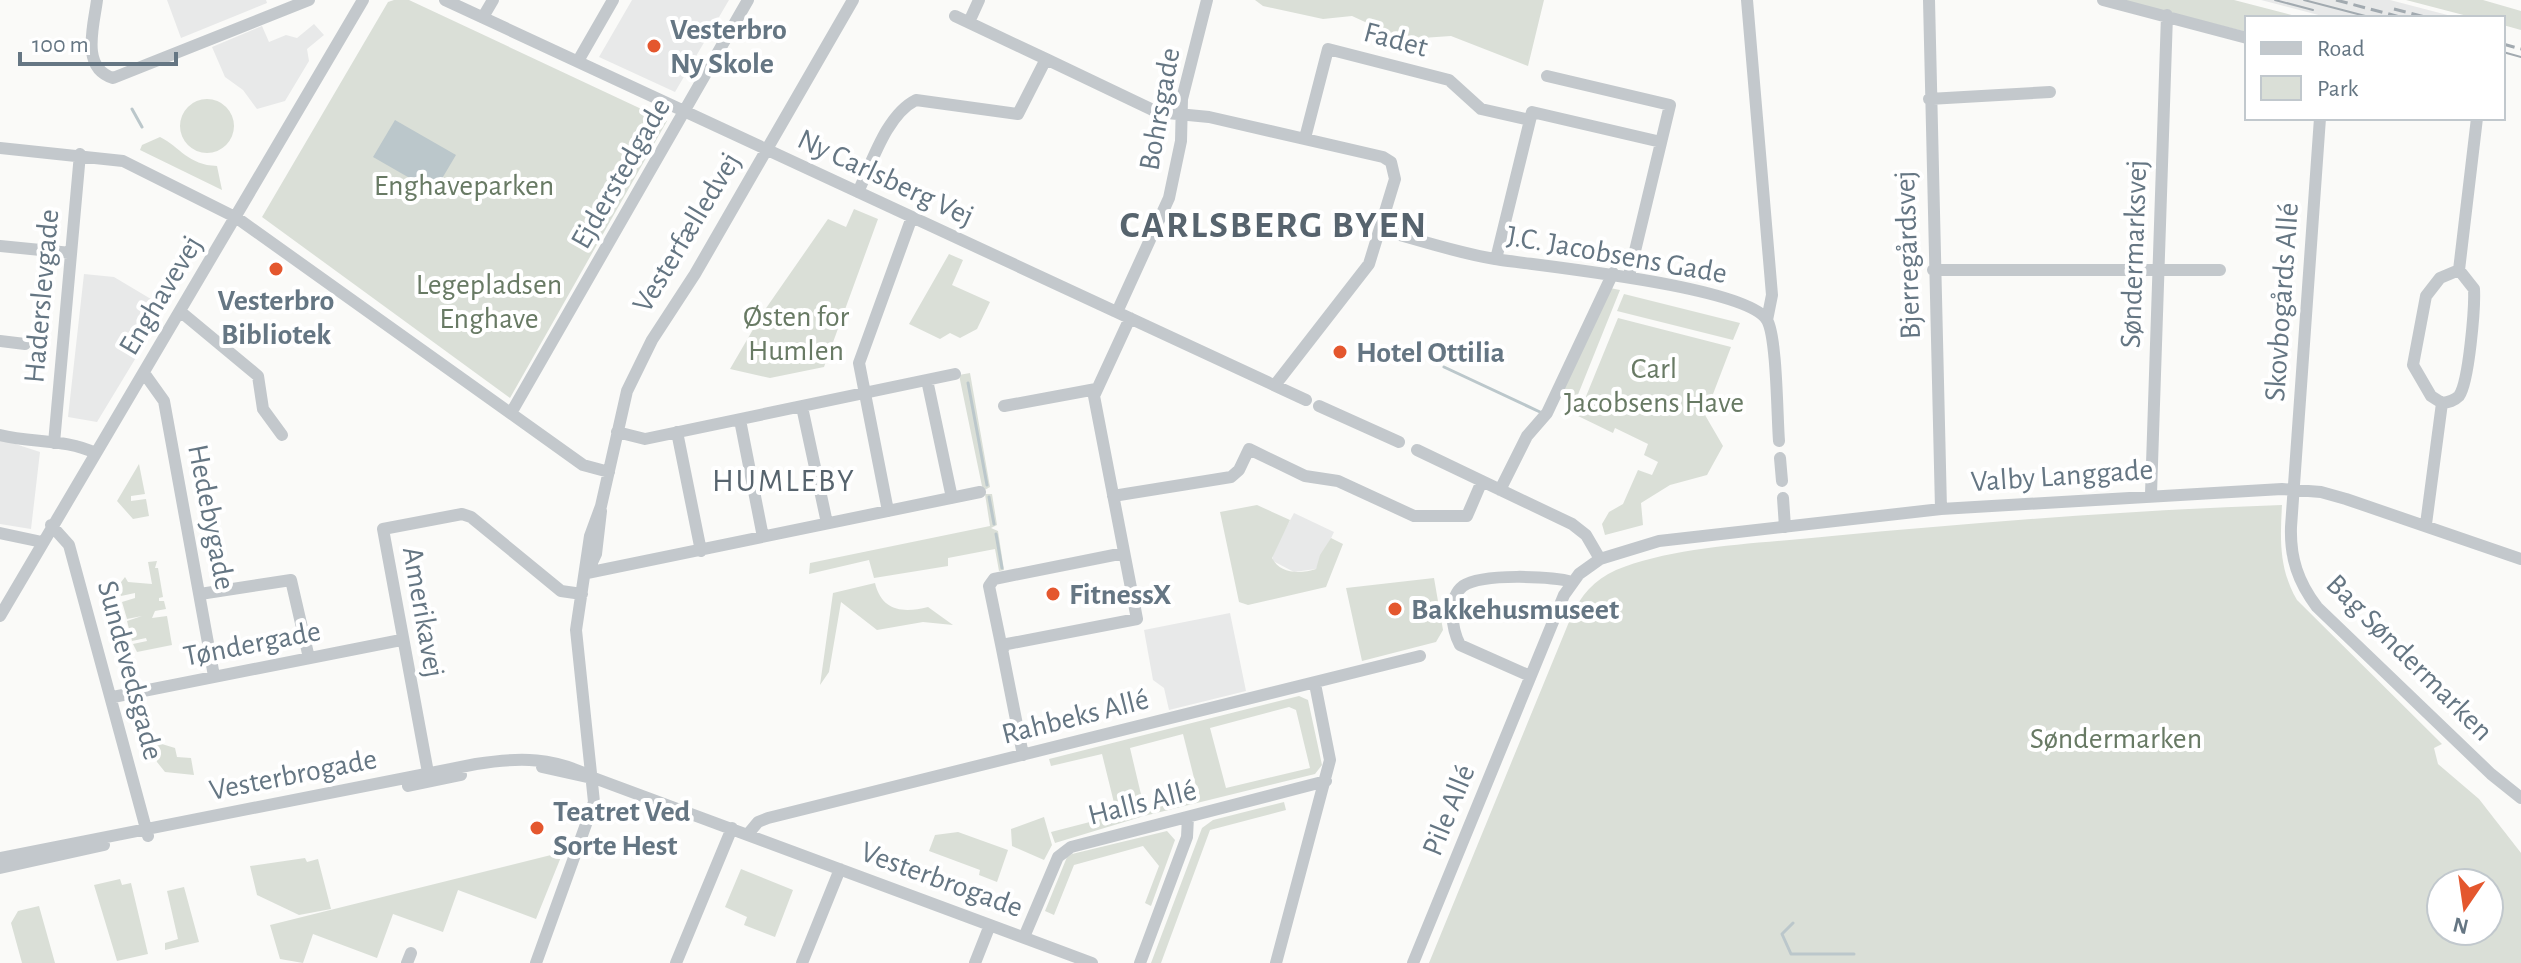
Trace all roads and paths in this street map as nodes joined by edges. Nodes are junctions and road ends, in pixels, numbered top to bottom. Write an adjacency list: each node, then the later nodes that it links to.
1 (97, 0): 2 (street)
2 (309, 0)
3 (363, 0): 36 (street, Enghavevej)
4 (445, 0): 16 (street, Ny Carlsberg Vej)
5 (493, 0): 16 (street)
6 (613, 0): 20 (street)
7 (748, 0): 24 (street, Ejderstedgade)
8 (853, 0): 32 (street, Vesterfælledvej)
9 (979, 0): 17 (street)
10 (1207, 0): 26 (street, Bohrsgade)
11 (1747, 0): 50 (street)
12 (1929, 0): 23 (street, Bjerregårdsvej)
13 (2103, 0): 14 (street)
14 (2167, 15): 18 (street); 42 (street, Søndermarksvej)
15 (955, 16): 17 (street)
16 (483, 17): 20 (street, Ny Carlsberg Vej)
17 (969, 22): 19 (street)
18 (2245, 37)
19 (1046, 59): 26 (street); 34 (street)
20 (578, 61): 24 (street, Ny Carlsberg Vej)
21 (1547, 76): 30 (street)
22 (2050, 92): 23 (street)
23 (1929, 99): 41 (street, Bjerregårdsvej)
24 (685, 111): 32 (street, Ny Carlsberg Vej); 64 (street, Ejderstedgade)
25 (1531, 116): 29 (street, Fadet); 30 (street, Fadet); 40 (street)
26 (1182, 117): 29 (street); 48 (street, Bohrsgade)
27 (2320, 120): 79 (street, Skovbogårds Allé)
28 (2477, 120): 44 (street)
29 (1305, 138): 37 (street)
30 (1661, 142): 46 (street)
31 (0, 148): 33 (street)
32 (767, 149): 34 (street, Ny Carlsberg Vej); 66 (street, Vesterfælledvej)
33 (80, 154): 36 (street); 39 (street, Haderslevgade)
34 (858, 192): 35 (street, Ny Carlsberg Vej)
35 (912, 217): 48 (street, Ny Carlsberg Vej); 58 (street)
36 (237, 218): 47 (street, Enghavevej); 64 (street)
37 (1382, 230): 40 (street, J.C. Jacobsens Gade); 56 (street)
38 (0, 246): 39 (street)
39 (71, 253): 72 (street, Haderslevgade)
40 (1496, 259): 45 (street, J.C. Jacobsens Gade)
41 (1933, 270): 42 (street); 86 (street, Bjerregårdsvej)
42 (2159, 270): 43 (street); 82 (street, Søndermarksvej)
43 (2220, 270)
44 (2459, 270): 60 (street); 60 (street)
45 (1613, 273): 46 (street, J.C. Jacobsens Gade); 80 (street)
46 (1629, 276): 50 (street, J.C. Jacobsens Gade)
47 (181, 312): 53 (street, Enghavevej); 69 (street)
48 (1117, 312): 49 (street, Ny Carlsberg Vej)
49 (1130, 318): 56 (street, Ny Carlsberg Vej); 57 (street)
50 (1767, 320): 70 (street)
51 (0, 341): 52 (street)
52 (25, 344)
53 (144, 373): 74 (street, Enghavevej); 101 (street, Hedebygade)
54 (955, 374): 55 (street)
55 (927, 380): 58 (street); 84 (street)
56 (1275, 385): 59 (street, Ny Carlsberg Vej)
57 (1096, 389): 61 (street); 83 (street)
58 (865, 394): 63 (street); 87 (street)
59 (1306, 400)
60 (2442, 403): 89 (street)
61 (1004, 406)
62 (1319, 406): 71 (street)
63 (802, 407): 65 (street); 88 (street)
64 (511, 413): 76 (street)
65 (740, 420): 67 (street); 93 (street)
66 (617, 432): 67 (street); 76 (street, Vesterfælledvej)
67 (677, 432): 95 (street)
68 (0, 435): 72 (street)
69 (282, 435)
70 (1779, 441)
71 (1399, 442)
72 (54, 443): 74 (street)
73 (1417, 450): 77 (street)
74 (95, 453): 90 (street, Enghavevej)
75 (1780, 458): 78 (street)
76 (609, 472): 99 (street, Vesterfælledvej)
77 (1482, 481): 80 (street); 83 (street)
78 (1782, 481)
79 (2295, 489): 82 (street, Valby Langgade); 89 (street, Valby Langgade); 117 (street, Bag Søndermarken)
80 (1500, 490): 97 (street)
81 (980, 492): 84 (street)
82 (2151, 494): 86 (street, Valby Langgade)
83 (1113, 496): 96 (street)
84 (952, 498): 87 (street)
85 (1783, 498): 91 (street)
86 (1941, 509): 91 (street, Valby Langgade)
87 (888, 511): 88 (street)
88 (827, 523): 93 (street)
89 (2426, 524): 98 (street, Valby Langgade)
90 (51, 525): 94 (street, Enghavevej); 111 (street, Sundevedsgade)
91 (1785, 527): 97 (street, Valby Langgade)
92 (0, 533): 94 (street)
93 (763, 537): 95 (street)
94 (42, 542): 103 (street, Enghavevej)
95 (701, 551): 99 (street)
96 (1124, 553): 105 (street); 105 (street)
97 (1600, 559): 100 (street, Pile Allé)
98 (2521, 559)
99 (587, 573): 102 (street, Vesterfælledvej)
100 (1573, 582): 109 (street, Pile Allé); 109 (street)
101 (200, 594): 107 (street); 108 (street, Hedebygade)
102 (582, 594): 104 (street, Amerikavej); 114 (street, Vesterfælledvej)
103 (0, 616)
104 (401, 640): 107 (street, Tøndergade); 113 (street, Amerikavej)
105 (1002, 649): 112 (street)
106 (1420, 656): 110 (street, Rahbeks Allé)
107 (309, 658): 108 (street, Tøndergade)
108 (214, 676): 111 (street, Tøndergade)
109 (1530, 676): 134 (street, Pile Allé)
110 (1315, 684): 112 (street, Rahbeks Allé); 116 (street)
111 (113, 697): 120 (street, Sundevedsgade)
112 (1023, 755): 121 (street, Rahbeks Allé)
113 (428, 777): 114 (street, Vesterbrogade); 120 (street, Vesterbrogade)
114 (594, 778): 119 (street, Vesterbrogade); 127 (street, Vesterfælledvej)
115 (2521, 778): 117 (street)
116 (1326, 781): 118 (street, Halls Allé); 133 (street)
117 (2518, 796)
118 (1188, 817): 126 (street, Halls Allé); 132 (street)
119 (732, 828): 121 (street, Vesterbrogade); 128 (street)
120 (147, 833): 122 (street, Vesterbrogade); 123 (street, Vesterbrogade)
121 (748, 834): 124 (street, Vesterbrogade)
122 (0, 858)
123 (0, 868)
124 (840, 869): 125 (street, Vesterbrogade); 129 (street)
125 (990, 925): 126 (street, Vesterbrogade); 130 (street)
126 (1024, 937): 131 (street, Vesterbrogade)
127 (536, 963)
128 (676, 963)
129 (802, 963)
130 (975, 963)
131 (1092, 963)
132 (1140, 963)
133 (1276, 963)
134 (1413, 963)

